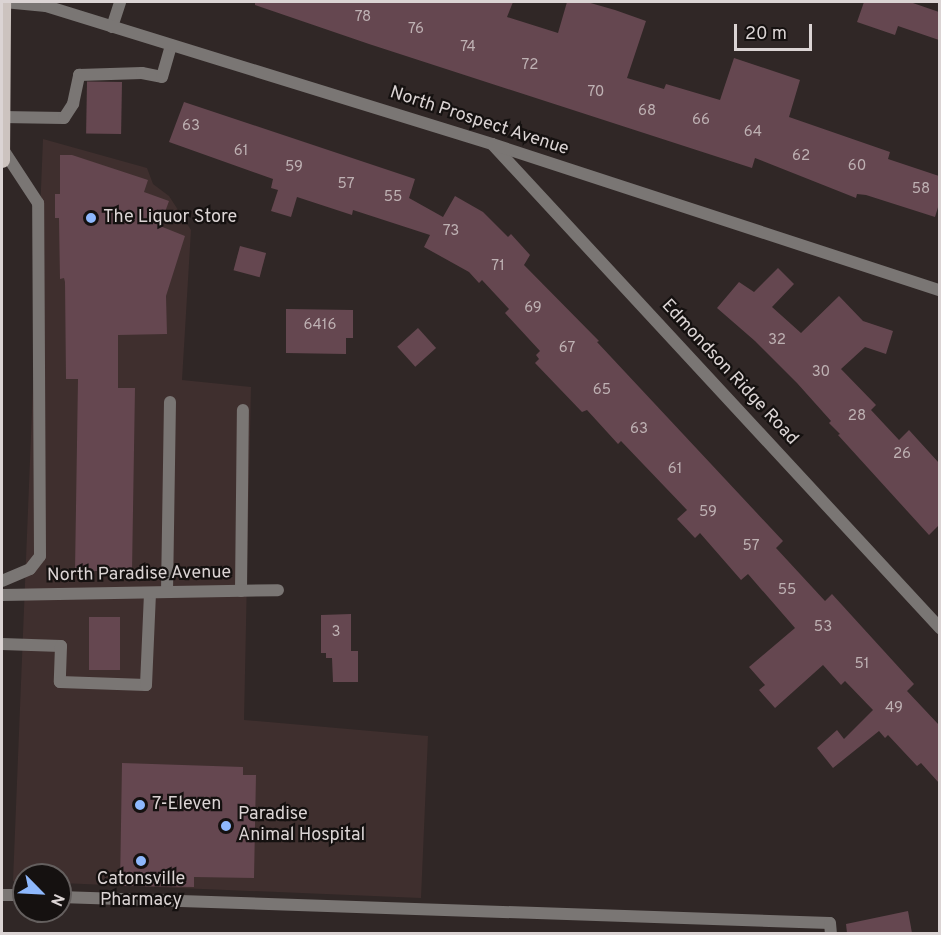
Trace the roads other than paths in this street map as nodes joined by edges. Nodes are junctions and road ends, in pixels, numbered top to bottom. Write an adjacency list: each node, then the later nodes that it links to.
1 (3, 2): 3 (street, North Prospect Avenue); 5 (main road)
2 (120, 2): 3 (street)
3 (112, 27): 4 (street, North Prospect Avenue)
4 (171, 45): 5 (street); 6 (street, North Prospect Avenue)
5 (2, 117): 7 (main road)
6 (492, 144): 9 (street, North Prospect Avenue); 18 (street, Edmondson Ridge Road)
7 (2, 148): 8 (main road); 12 (street)
8 (2, 160)
9 (939, 290)
10 (170, 402): 16 (street)
11 (243, 410): 14 (street)
12 (2, 581)
13 (278, 590): 14 (street, North Paradise Avenue)
14 (241, 591): 16 (street, North Paradise Avenue)
15 (150, 592): 16 (street, North Paradise Avenue); 17 (street, North Paradise Avenue); 19 (street)
16 (167, 592)
17 (2, 595)
18 (939, 628)
19 (2, 644)
20 (72, 897): 21 (street)
21 (831, 933)

